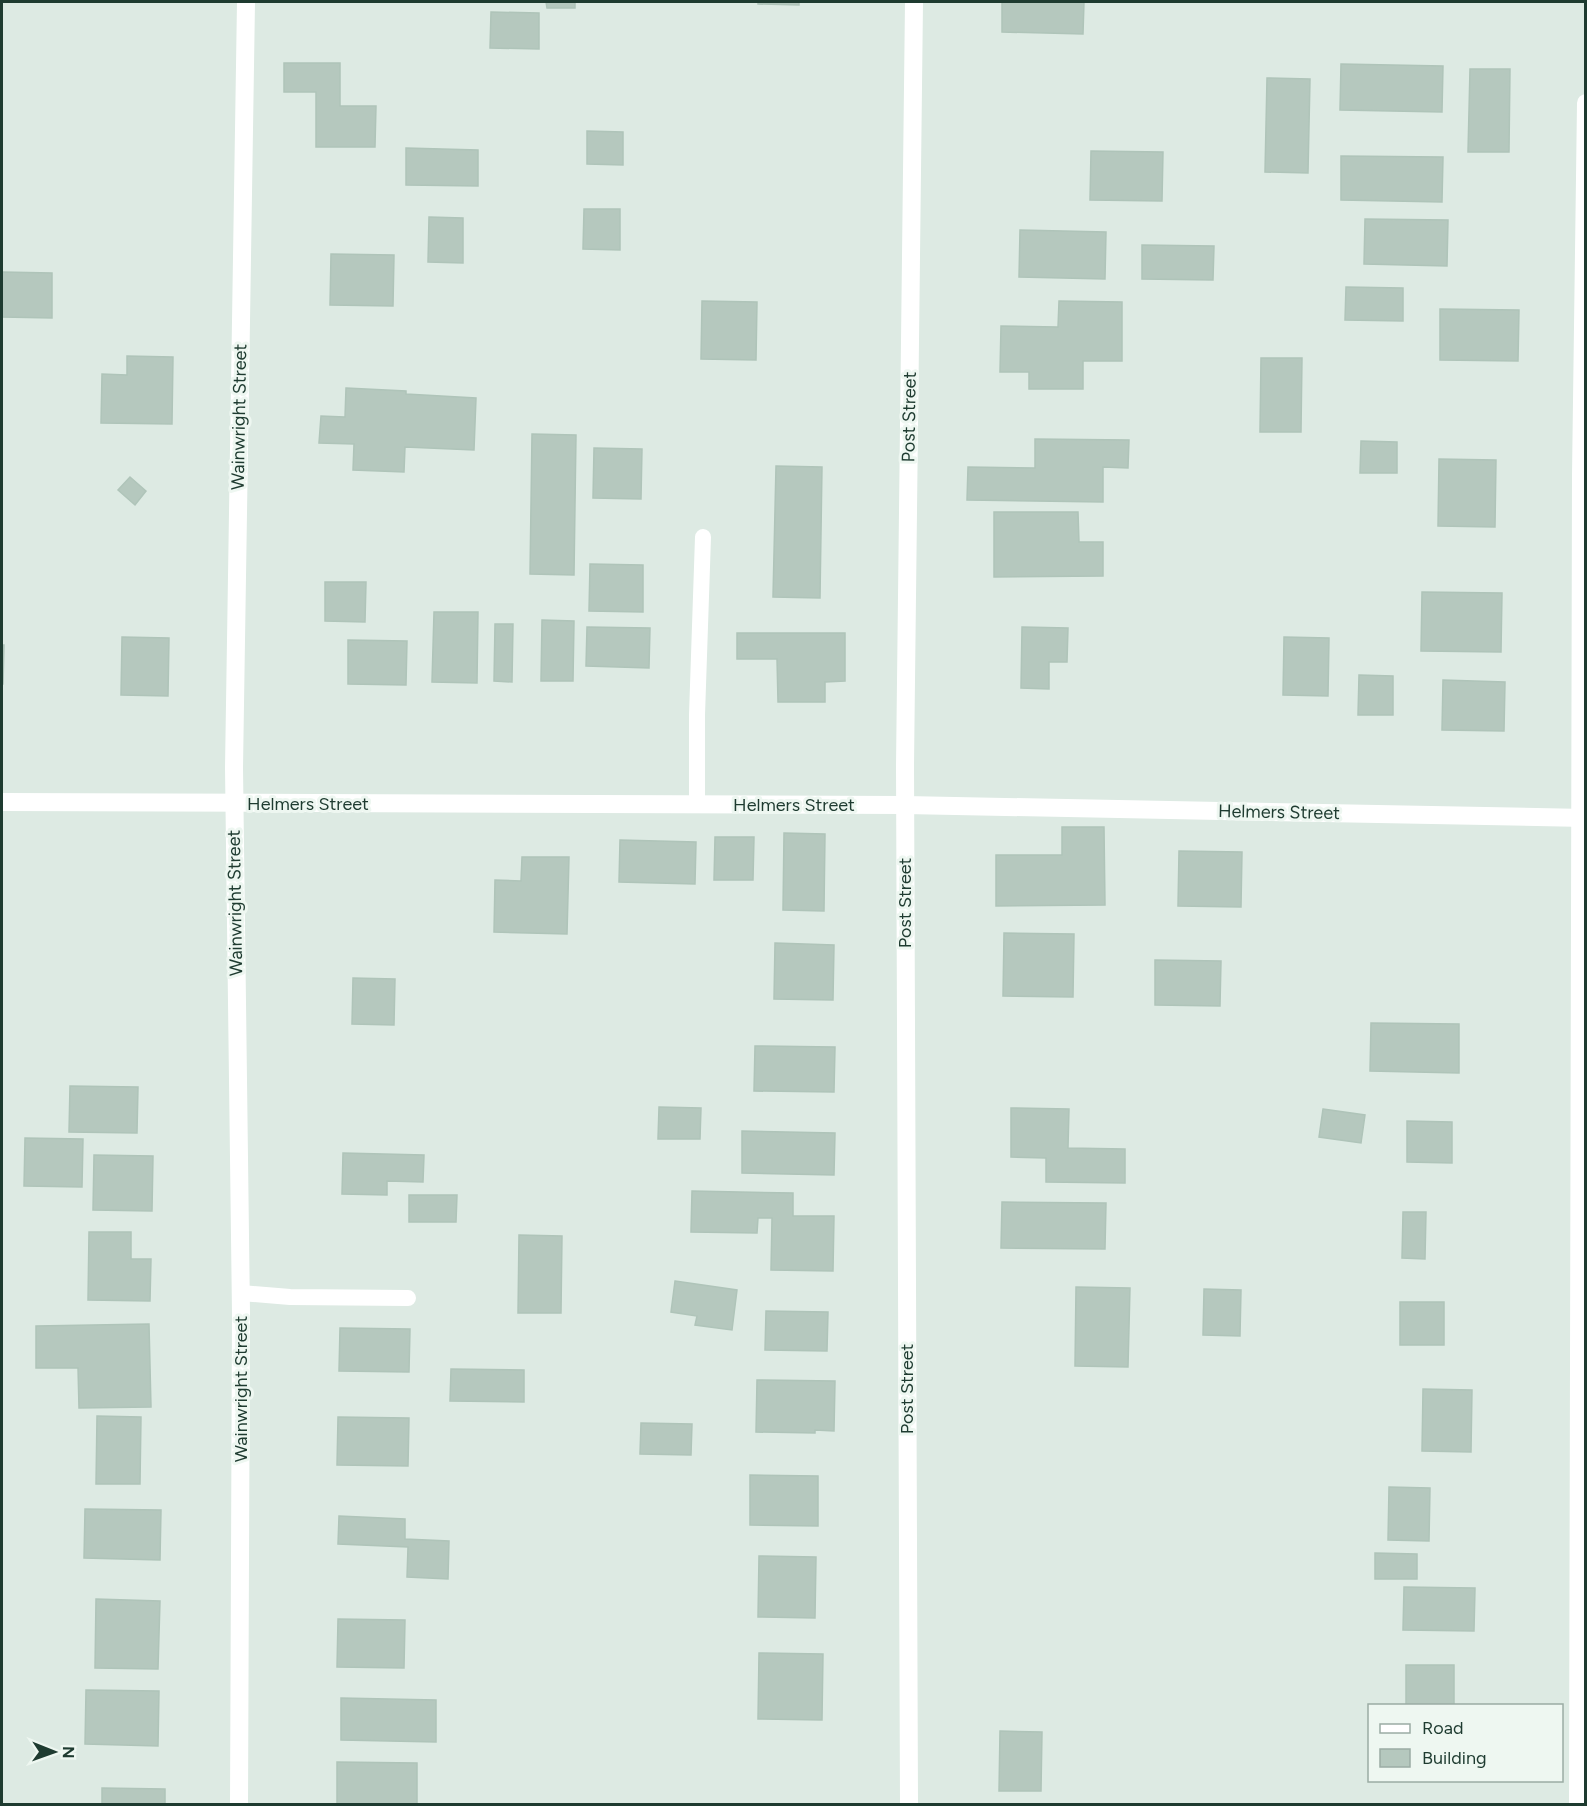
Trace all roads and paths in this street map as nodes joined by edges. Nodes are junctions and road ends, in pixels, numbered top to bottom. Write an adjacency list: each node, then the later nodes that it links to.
1 (246, 2): 6 (street, Wainwright Street)
2 (914, 2): 8 (street, Post Street)
3 (1586, 103): 9 (street)
4 (703, 537): 7 (lane)
5 (2, 802): 6 (street, Helmers Street)
6 (233, 804): 7 (street, Helmers Street); 10 (street, Wainwright Street)
7 (697, 805): 8 (street, Helmers Street)
8 (905, 805): 9 (street, Helmers Street); 13 (street, Post Street)
9 (1583, 818): 14 (street)
10 (241, 1293): 11 (lane); 12 (street, Wainwright Street)
11 (408, 1298)
12 (239, 1804)
13 (909, 1804)
14 (1578, 1804)

